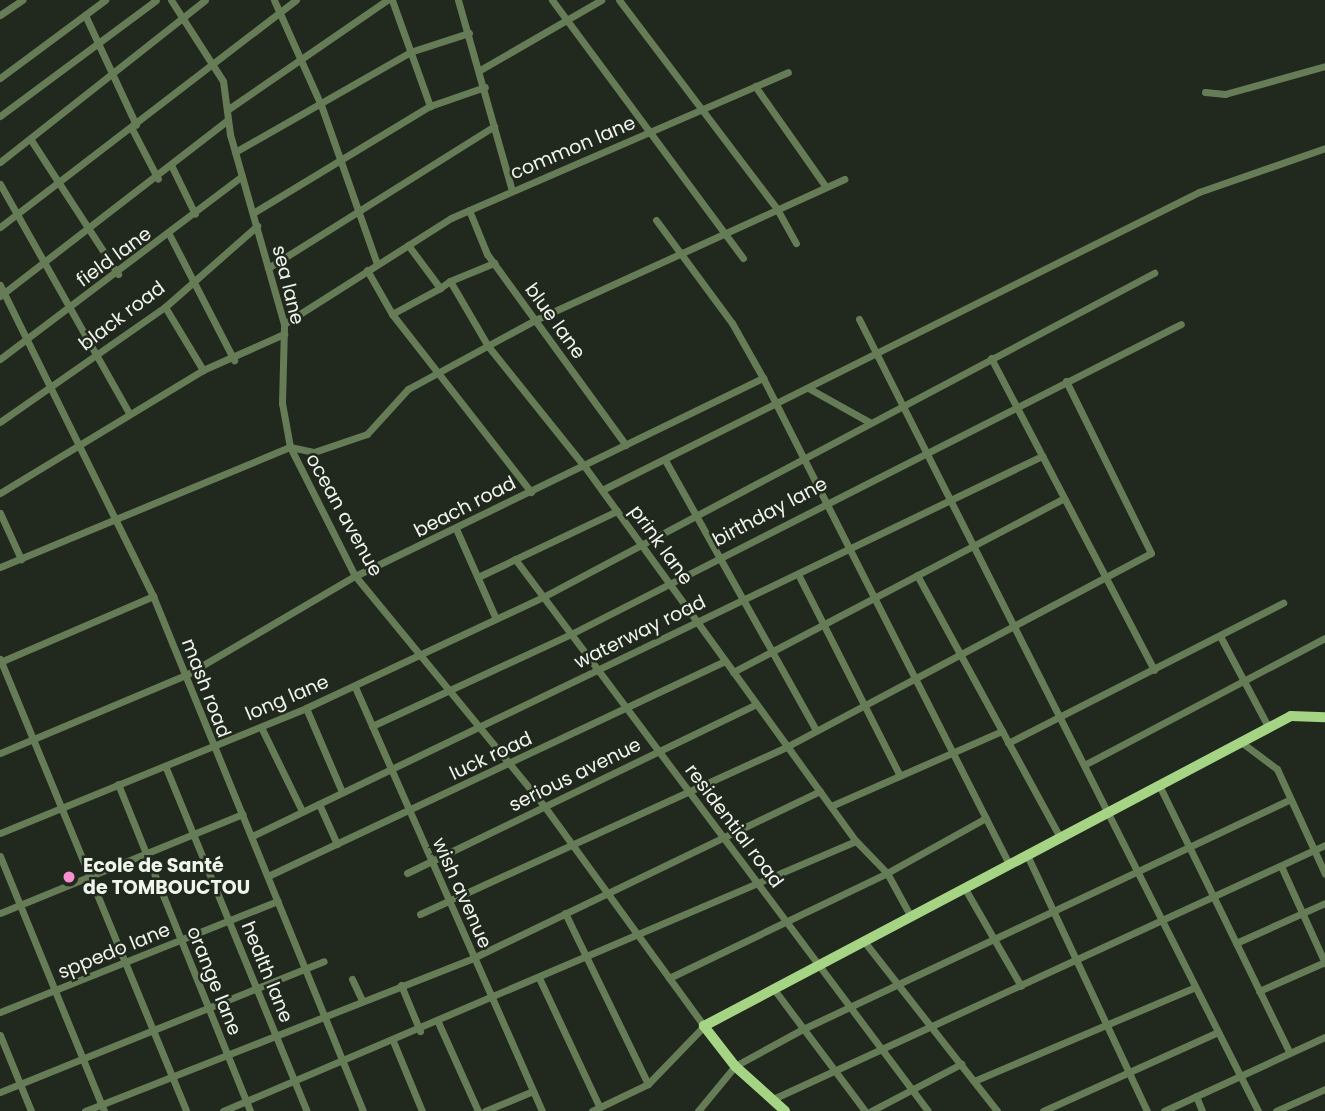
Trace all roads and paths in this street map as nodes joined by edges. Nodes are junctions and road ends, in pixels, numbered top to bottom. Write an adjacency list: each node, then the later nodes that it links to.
1 (22, 0): 13 (street)
2 (105, 0): 16 (street)
3 (156, 0): 20 (street)
4 (171, 0): 17 (street, sea lane)
5 (205, 0): 17 (street)
6 (274, 0): 14 (street)
7 (296, 0): 14 (street)
8 (389, 0): 21 (street); 22 (street)
9 (458, 0): 19 (street)
10 (552, 0): 18 (street)
11 (601, 0): 18 (street)
12 (619, 0): 35 (street)
13 (10, 3): 15 (street)
14 (280, 10): 22 (street); 23 (street)
15 (0, 15)
16 (85, 15): 20 (street); 28 (street)
17 (187, 16): 23 (street, sea lane); 27 (street)
18 (567, 21): 25 (street); 40 (street)
19 (469, 33): 21 (street); 25 (street)
20 (99, 44): 27 (street); 36 (street)
21 (410, 52): 32 (street); 33 (street)
22 (300, 56): 32 (street); 34 (street)
23 (212, 62): 34 (street, sea lane); 38 (street)
24 (1325, 66): 31 (street)
25 (480, 70): 30 (street)
26 (788, 72): 29 (street, common lane)
27 (112, 76): 38 (street); 41 (street)
28 (0, 78)
29 (755, 86): 35 (street, common lane); 52 (street)
30 (485, 87): 33 (street); 39 (street)
31 (1205, 92)
32 (321, 105): 43 (street); 45 (street)
33 (430, 107): 45 (street)
34 (227, 110): 37 (street, sea lane)
35 (702, 110): 40 (street, common lane); 54 (street)
36 (0, 116)
37 (228, 120): 43 (street, sea lane); 46 (street)
38 (134, 127): 48 (street); 51 (street)
39 (494, 127): 53 (street); 58 (street)
40 (650, 133): 53 (street, common lane); 64 (street)
41 (31, 140): 44 (street); 51 (street)
42 (1325, 148): 92 (street)
43 (235, 152): 47 (street, sea lane)
44 (0, 162)
45 (341, 162): 57 (street); 58 (street)
46 (172, 167): 48 (street); 59 (street)
47 (242, 176): 57 (street, sea lane); 59 (street, field lane)
48 (158, 179): 63 (street)
49 (844, 179): 52 (street, ocean avenue)
50 (0, 184): 56 (street)
51 (62, 184): 56 (street); 63 (street)
52 (826, 187): 54 (street, ocean avenue)
53 (512, 191): 55 (street, common lane)
54 (777, 209): 64 (street, ocean avenue); 66 (street)
55 (469, 210): 67 (street, common lane); 71 (street, blue lane)
56 (20, 213): 62 (street); 70 (street)
57 (253, 213): 61 (street, sea lane)
58 (359, 213): 72 (street); 73 (street)
59 (195, 214): 65 (street, field lane)
60 (656, 220): 68 (street)
61 (257, 226): 73 (street, sea lane); 77 (street, black road)
62 (0, 227)
63 (94, 228): 70 (street); 76 (street)
64 (724, 234): 68 (street, ocean avenue); 69 (street)
65 (170, 236): 76 (street, field lane); 77 (street)
66 (796, 243)
67 (408, 245): 72 (street, common lane); 79 (street)
68 (681, 254): 85 (street, ocean avenue); 98 (street)
69 (743, 258)
70 (49, 260): 80 (street); 81 (street)
71 (494, 263): 78 (street); 85 (street, blue lane)
72 (377, 264): 74 (street, common lane)
73 (268, 268): 86 (street, sea lane)
74 (368, 270): 83 (street); 86 (street, common lane)
75 (1154, 273): 93 (street, long lane)
76 (118, 274): 81 (street, field lane)
77 (194, 278): 82 (street, black road); 95 (street)
78 (450, 281): 79 (street); 90 (street, prink lane)
79 (440, 288): 83 (street)
80 (1, 291): 89 (street, mash road)
81 (72, 307): 89 (street, field lane); 91 (street)
82 (165, 307): 91 (street, black road); 96 (street)
83 (392, 314): 97 (street)
84 (859, 319): 92 (street)
85 (535, 320): 90 (street, ocean avenue); 109 (street, blue lane)
86 (284, 324): 88 (street, sea lane)
87 (1181, 324): 99 (street, birthday lane)
88 (284, 334): 95 (street); 110 (street, sea lane)
89 (28, 339): 94 (street, field lane); 100 (street, mash road)
90 (488, 346): 97 (street, ocean avenue); 115 (street, prink lane)
91 (98, 356): 100 (street, black road); 105 (street)
92 (878, 356): 101 (street); 103 (street)
93 (991, 358): 103 (street, long lane); 104 (street)
94 (0, 359)
95 (234, 360): 96 (street)
96 (202, 370): 105 (street)
97 (440, 375): 110 (street, ocean avenue); 117 (street)
98 (763, 378): 102 (street); 109 (street, beach road)
99 (1066, 381): 104 (street, birthday lane); 137 (street)
100 (50, 385): 106 (street, black road); 108 (street, mash road)
101 (810, 389): 102 (street); 107 (street)
102 (777, 405): 112 (street); 114 (street)
103 (902, 405): 107 (street, long lane); 111 (street)
104 (1016, 406): 111 (street, birthday lane); 113 (street)
105 (129, 413): 108 (street)
106 (0, 422)
107 (869, 422): 112 (street, long lane)
108 (76, 442): 118 (street); 125 (street, mash road)
109 (626, 445): 115 (street, beach road)
110 (290, 447): 125 (street); 136 (street, ocean avenue)
111 (926, 451): 120 (street); 121 (street, birthday lane)
112 (803, 456): 121 (street); 123 (street, long lane)
113 (1042, 456): 119 (street); 120 (street, waterway road)
114 (665, 460): 116 (street); 123 (street)
115 (585, 467): 116 (street, prink lane); 117 (street, beach road)
116 (602, 491): 122 (street, prink lane)
117 (531, 492): 126 (street, beach road)
118 (0, 493)
119 (1064, 498): 128 (street); 137 (street)
120 (951, 500): 128 (street); 129 (street, waterway road)
121 (825, 501): 129 (street); 130 (street, birthday lane)
122 (617, 511): 127 (street, prink lane); 132 (street)
123 (695, 512): 127 (street, long lane); 130 (street)
124 (0, 513): 131 (street)
125 (113, 521): 131 (street); 140 (street, mash road)
126 (457, 531): 136 (street, beach road); 138 (street)
127 (639, 541): 139 (street, prink lane); 141 (street, long lane)
128 (973, 545): 135 (street); 147 (street)
129 (849, 549): 134 (street, waterway road); 142 (street)
130 (719, 556): 139 (street, birthday lane); 143 (street)
131 (21, 559): 133 (street)
132 (515, 559): 138 (street); 141 (street, residential road)
133 (0, 567)
134 (798, 574): 143 (street, waterway road); 148 (street)
135 (917, 575): 142 (street); 152 (street)
136 (355, 576): 154 (street, ocean avenue); 160 (street, beach road)
137 (1105, 576): 147 (street); 158 (street)
138 (478, 577): 145 (street)
139 (670, 582): 146 (street, prink lane); 149 (street, birthday lane)
140 (153, 596): 155 (street); 160 (street, mash road)
141 (543, 597): 145 (street, long lane); 149 (street, residential road)
142 (874, 598): 148 (street); 161 (street)
143 (743, 600): 146 (street, waterway road); 153 (street)
144 (1283, 603): 150 (street)
145 (496, 619): 154 (street, long lane)
146 (698, 621): 156 (street, prink lane); 157 (street, waterway road)
147 (1012, 623): 152 (street); 170 (street)
148 (823, 624): 153 (street); 165 (street)
149 (571, 634): 157 (street, residential road); 164 (street, birthday lane)
150 (1220, 636): 158 (street); 162 (street)
151 (1325, 638): 162 (street)
152 (959, 650): 161 (street); 176 (street)
153 (772, 652): 159 (street); 175 (street)
154 (420, 654): 163 (street, long lane); 164 (street, ocean avenue)
155 (0, 661): 177 (street)
156 (725, 661): 159 (street, prink lane); 168 (street, luck road)
157 (597, 669): 168 (street, residential road); 172 (street, waterway road)
158 (1154, 670): 170 (street)
159 (733, 672): 166 (street, prink lane)
160 (186, 675): 177 (street, beach road); 181 (street, mash road)
161 (914, 675): 165 (street); 183 (street)
162 (1244, 681): 174 (street); 186 (street)
163 (355, 687): 167 (street, long lane); 171 (street, wish avenue)
164 (449, 691): 171 (street, birthday lane); 172 (street, ocean avenue)
165 (864, 703): 175 (street); 189 (street)
166 (757, 704): 180 (street, prink lane); 182 (street, serious avenue)
167 (306, 708): 173 (street, long lane); 193 (street)
168 (628, 710): 182 (street, residential road); 185 (street, luck road)
169 (1325, 717): 174 (main road)
170 (1060, 719): 178 (street); 186 (street)
171 (372, 726): 188 (street, wish avenue)
172 (480, 726): 185 (street, ocean avenue); 188 (street, waterway road)
173 (261, 727): 181 (street, long lane); 200 (street)
174 (1269, 728): 179 (main road)
175 (816, 730): 180 (street)
176 (1002, 731): 178 (street); 183 (street)
177 (34, 739): 184 (street, beach road); 198 (street)
178 (1008, 743): 208 (street)
179 (1241, 743): 191 (main road); 195 (street)
180 (788, 746): 192 (street, prink lane); 194 (street)
181 (211, 748): 187 (street, long lane); 203 (street, mash road)
182 (659, 751): 194 (street, residential road); 199 (street, serious avenue)
183 (954, 752): 189 (street); 204 (street)
184 (0, 754)
185 (511, 764): 199 (street, ocean avenue); 201 (street, luck road)
186 (1084, 765): 202 (street)
187 (166, 768): 190 (street, long lane); 206 (street, health lane)
188 (391, 769): 193 (street, waterway road); 201 (street, wish avenue)
189 (900, 776): 197 (street)
190 (118, 784): 198 (street, long lane); 216 (street, orange lane)
191 (1159, 785): 202 (main road); 213 (street)
192 (820, 791): 197 (street, prink lane); 209 (street)
193 (342, 792): 196 (street, waterway road)
194 (690, 793): 209 (street, residential road); 214 (street)
195 (1291, 799): 213 (street); 215 (street)
196 (318, 804): 200 (street, waterway road); 211 (street)
197 (831, 806): 210 (street, prink lane)
198 (63, 807): 205 (street, long lane); 226 (street)
199 (545, 807): 214 (street, ocean avenue); 219 (street, serious avenue)
200 (302, 811): 207 (street, waterway road)
201 (408, 812): 211 (street, luck road); 219 (street, wish avenue)
202 (1108, 813): 208 (main road); 222 (street)
203 (243, 814): 206 (street); 207 (street, mash road)
204 (986, 818): 220 (street); 224 (street)
205 (0, 833)
206 (193, 834): 216 (street); 242 (street, health lane)
207 (251, 836): 227 (street, mash road)
208 (1060, 837): 217 (main road)
209 (724, 839): 228 (street, residential road); 230 (street)
210 (856, 841): 224 (street, prink lane); 228 (street)
211 (337, 844): 227 (street, luck road)
212 (1325, 845): 215 (street)
213 (1189, 847): 222 (street); 231 (street)
214 (575, 848): 230 (street, ocean avenue); 233 (street)
215 (1314, 850): 221 (street); 225 (street)
216 (146, 854): 226 (street); 248 (street, orange lane)
217 (1027, 855): 220 (main road); 236 (street)
218 (0, 856): 235 (street)
219 (431, 862): 223 (street, serious avenue); 233 (street, wish avenue)
220 (1009, 864): 229 (main road)
221 (1281, 866): 231 (street); 238 (street)
222 (1137, 872): 236 (street); 243 (street)
223 (407, 873)
224 (887, 873): 241 (street, prink lane); 244 (street)
225 (1325, 874)
226 (91, 876): 235 (street); 255 (street)
227 (268, 876): 232 (street, mash road)
228 (756, 881): 244 (street, residential road); 245 (street)
229 (964, 887): 241 (main road); 246 (street)
230 (608, 893): 240 (street); 245 (street, ocean avenue)
231 (1213, 897): 243 (street); 249 (street)
232 (278, 901): 242 (street, sppedo lane); 257 (street, mash road)
233 (449, 903): 239 (street); 250 (street, wish avenue)
234 (1325, 903): 238 (street)
235 (20, 905): 237 (street); 268 (street)
236 (1053, 911): 246 (street); 252 (street)
237 (0, 913)
238 (1302, 913): 249 (street); 254 (street)
239 (420, 914)
240 (565, 914): 250 (street); 251 (street)
241 (910, 915): 247 (main road)
242 (229, 921): 248 (street, sppedo lane); 266 (street, health lane)
243 (1162, 921): 252 (street); 264 (street)
244 (787, 922): 256 (street, residential road); 258 (street)
245 (640, 937): 251 (street); 258 (street, ocean avenue)
246 (994, 939): 261 (street); 263 (street)
247 (863, 940): 256 (main road); 261 (street)
248 (181, 941): 255 (street, sppedo lane); 272 (street, orange lane)
249 (1236, 943): 267 (street)
250 (473, 958): 262 (street); 269 (street, wish avenue)
251 (587, 960): 260 (street); 301 (street)
252 (1076, 960): 263 (street); 276 (street)
253 (324, 961): 257 (street)
254 (1325, 962): 267 (street)
255 (126, 963): 268 (street, sppedo lane); 280 (street)
256 (818, 964): 265 (main road); 271 (street, residential road)
257 (305, 970): 266 (street); 274 (street, mash road)
258 (669, 978): 277 (street, ocean avenue)
259 (352, 979): 270 (street)
260 (540, 980): 269 (street); 310 (street)
261 (898, 984): 271 (street); 278 (street)
262 (401, 985): 270 (street); 281 (street)
263 (1021, 986): 278 (street)
264 (1195, 987): 276 (street); 282 (street)
265 (772, 988): 277 (main road); 279 (street)
266 (257, 989): 272 (street); 284 (street, health lane)
267 (1259, 991): 288 (street)
268 (55, 992): 273 (street, sppedo lane); 290 (street)
269 (493, 999): 275 (street); 304 (street, wish avenue)
270 (362, 1000): 274 (street)
271 (851, 1007): 279 (street); 287 (street, residential road)
272 (207, 1009): 280 (street); 289 (street, orange lane)
273 (0, 1012)
274 (324, 1017): 284 (street); 291 (street, mash road)
275 (438, 1022): 281 (street); 319 (street)
276 (1106, 1025): 294 (street); 299 (street)
277 (704, 1026): 293 (main road); 301 (street)
278 (933, 1027): 287 (street); 292 (street)
279 (803, 1029): 293 (street); 295 (street)
280 (155, 1030): 290 (street); 296 (street)
281 (420, 1031): 286 (street)
282 (1218, 1032): 294 (street); 297 (street)
283 (0, 1035): 300 (street)
284 (276, 1035): 289 (street); 298 (street, health lane)
285 (1325, 1037): 288 (street)
286 (393, 1041): 291 (street); 318 (street)
287 (883, 1050): 295 (street); 302 (street, residential road)
288 (1290, 1053): 297 (street)
289 (226, 1055): 296 (street); 308 (street, orange lane)
290 (83, 1059): 300 (street); 309 (street)
291 (342, 1062): 298 (street); 317 (street, mash road)
292 (961, 1064): 299 (street); 302 (street)
293 (735, 1066): 307 (main road); 322 (street)
294 (1128, 1071): 328 (street); 329 (street)
295 (836, 1072): 307 (street); 324 (street)
296 (172, 1076): 309 (street); 313 (street)
297 (1240, 1076): 306 (street); 332 (street)
298 (295, 1081): 308 (street); 316 (street, health lane)
299 (974, 1081): 327 (street)
300 (19, 1084): 305 (street); 311 (street)
301 (648, 1084): 310 (street)
302 (912, 1089): 325 (street); 326 (street, residential road)
303 (1325, 1089): 333 (street)
304 (533, 1091): 320 (street); 321 (street, wish avenue)
305 (0, 1092)
306 (1196, 1096): 330 (street); 331 (street)
307 (773, 1099): 323 (main road)
308 (246, 1101): 314 (street); 315 (street, orange lane)
309 (103, 1108): 312 (street)
310 (596, 1109)
311 (31, 1111)
312 (85, 1111)
313 (186, 1111)
314 (223, 1111)
315 (250, 1111)
316 (307, 1111)
317 (363, 1111)
318 (422, 1111)
319 (478, 1111)
320 (485, 1111)
321 (542, 1111)
322 (698, 1111)
323 (785, 1111)
324 (865, 1111)
325 (871, 1111)
326 (929, 1111)
327 (997, 1111)
328 (1043, 1111)
329 (1147, 1111)
330 (1164, 1111)
331 (1202, 1111)
332 (1258, 1111)
333 (1276, 1111)

